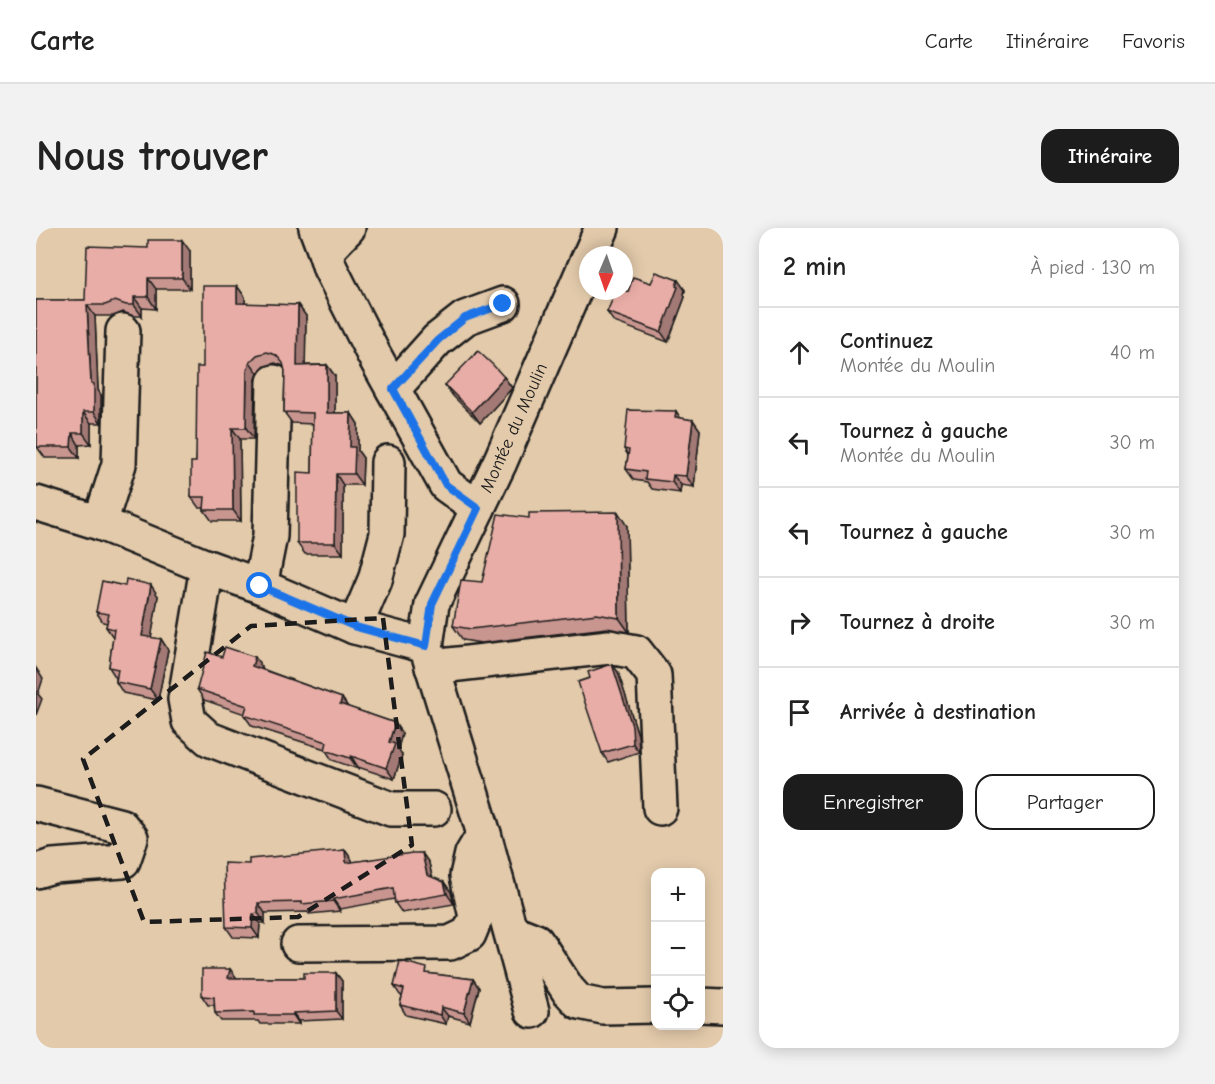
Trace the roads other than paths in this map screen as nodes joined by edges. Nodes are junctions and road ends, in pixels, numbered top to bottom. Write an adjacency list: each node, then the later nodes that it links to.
1 (602, 228): 3 (street)
2 (327, 235): 8 (street)
3 (594, 246)
4 (579, 280): 11 (street, Montée du Moulin)
5 (503, 304): 8 (street)
6 (123, 331): 12 (street)
7 (274, 382): 14 (street)
8 (393, 389): 11 (street)
9 (388, 462): 15 (street)
10 (36, 503): 12 (street)
11 (478, 508): 16 (street, Montée du Moulin)
12 (100, 524): 13 (street)
13 (207, 567): 14 (street); 19 (street)
14 (260, 586): 15 (street)
15 (356, 627): 16 (street)
16 (429, 656): 18 (street); 20 (street)
17 (36, 804): 21 (street)
18 (660, 808)
19 (434, 809)
20 (484, 834): 22 (street); 23 (street)
21 (36, 871)
22 (511, 931): 25 (street); 27 (street)
23 (298, 944)
24 (705, 1005): 26 (street)
25 (651, 1006)
26 (723, 1006)
27 (532, 1011)

